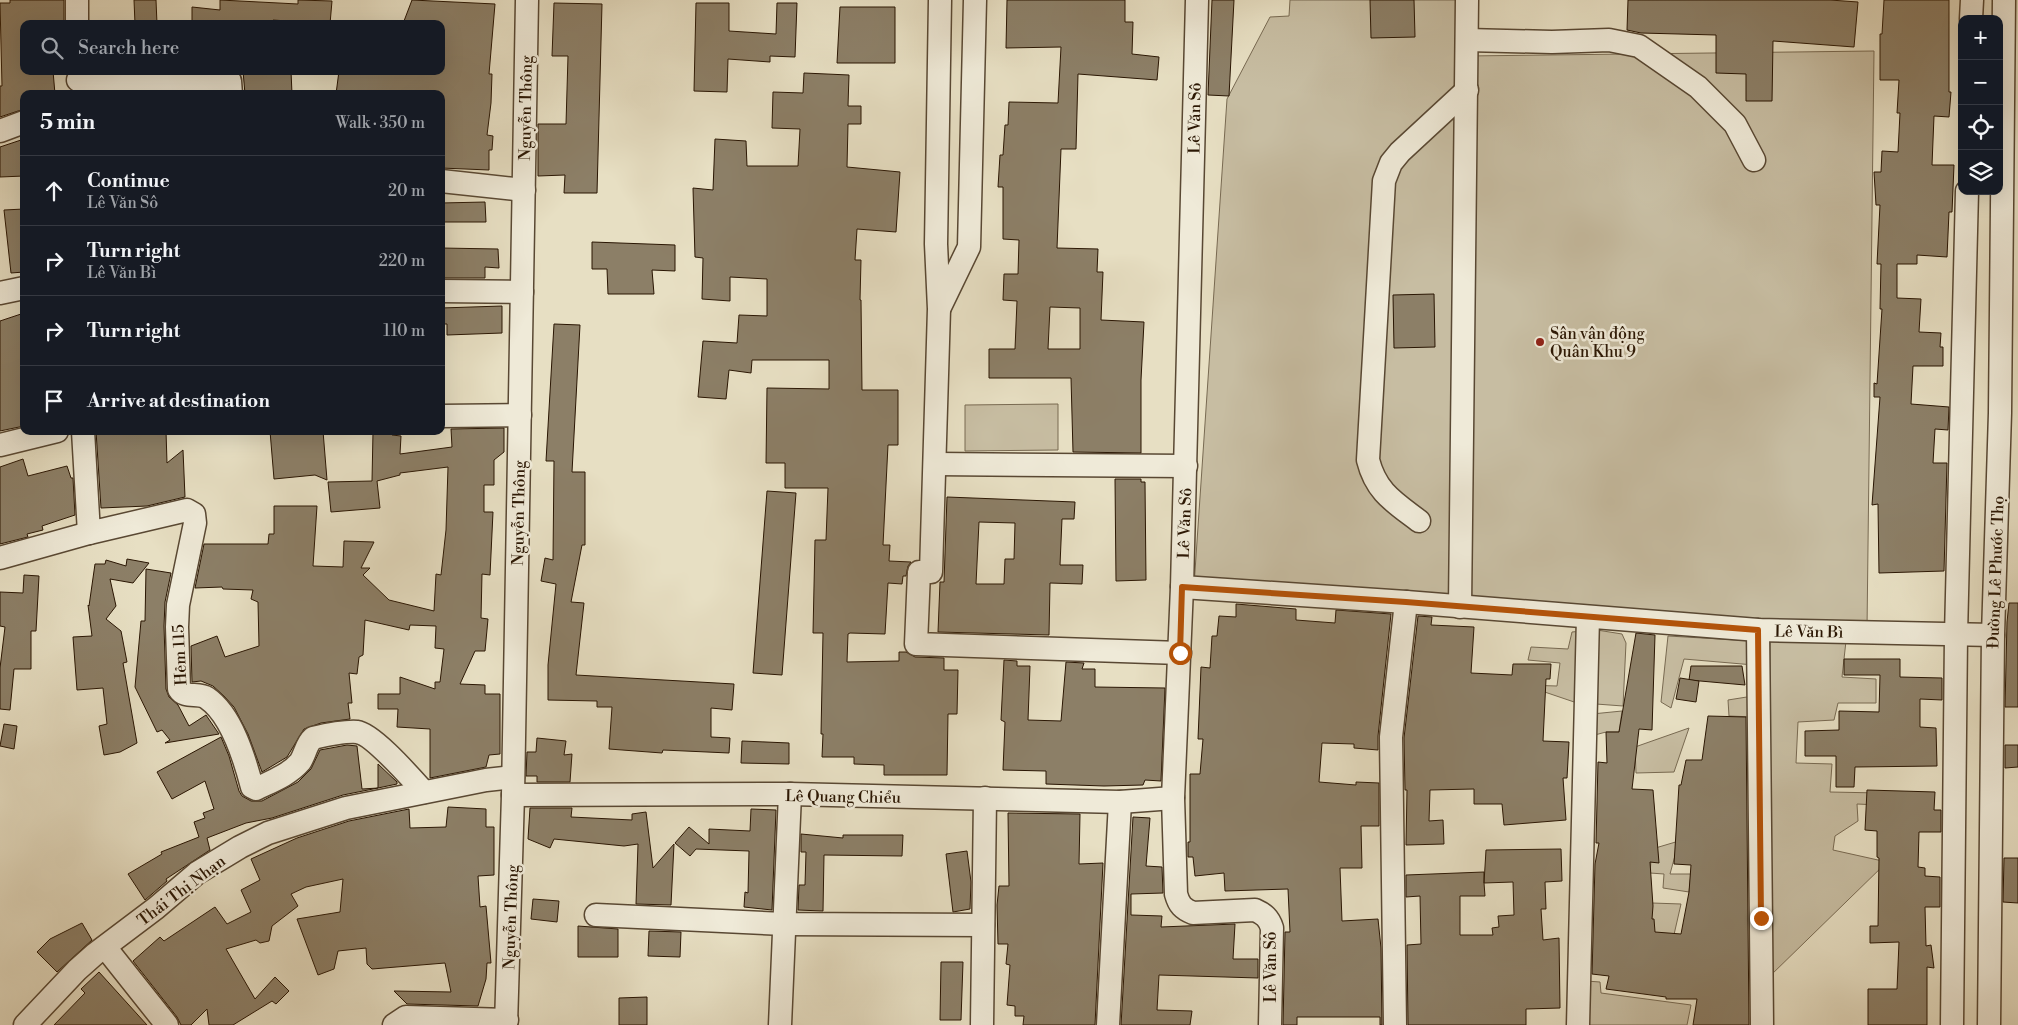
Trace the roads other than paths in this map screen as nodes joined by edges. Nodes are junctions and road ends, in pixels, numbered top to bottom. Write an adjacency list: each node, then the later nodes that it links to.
1 (77, 0): 10 (street)
2 (527, 0): 19 (street, Nguyễn Thông)
3 (940, 0): 25 (street)
4 (975, 0): 25 (street)
5 (1198, 0): 33 (street, Lê Văn Sô)
6 (1467, 0): 11 (street)
7 (1972, 0): 9 (street)
8 (2004, 0): 26 (street, Đường Lê Phước Thọ)
9 (1971, 15)
10 (77, 20)
11 (1467, 40): 14 (street); 17 (street)
12 (78, 82): 13 (street)
13 (231, 90)
14 (1467, 90): 34 (street); 39 (street)
15 (20, 124): 16 (street)
16 (0, 131)
17 (1754, 160)
18 (445, 181): 19 (street)
19 (524, 190): 23 (street, Nguyễn Thông)
20 (1967, 195): 42 (street)
21 (20, 289): 24 (street)
22 (445, 291): 23 (street)
23 (522, 292): 27 (street, Nguyễn Thông)
24 (0, 293)
25 (939, 309): 32 (street)
26 (2009, 413): 43 (street, Đường Lê Phước Thọ)
27 (520, 415): 28 (street); 45 (street, Nguyễn Thông)
28 (445, 416)
29 (41, 435): 31 (street)
30 (83, 435): 35 (street)
31 (0, 445)
32 (935, 464): 33 (street); 44 (street)
33 (1186, 466): 37 (street, Lê Văn Sô)
34 (1419, 522)
35 (89, 534): 36 (street); 46 (street, Hẻm 115)
36 (0, 558)
37 (1182, 587): 38 (street, Lê Văn Bì); 44 (street, Lê Văn Sô)
38 (1406, 602): 39 (street, Lê Văn Bì); 63 (street)
39 (1460, 607): 40 (street, Lê Văn Bì)
40 (1588, 617): 41 (street, Lê Văn Bì); 64 (street)
41 (1758, 630): 42 (street, Lê Văn Bì); 65 (street)
42 (1956, 635): 43 (street, Lê Văn Bì); 66 (street)
43 (1992, 635): 67 (street, Đường Lê Phước Thọ)
44 (1180, 653): 49 (street, Lê Văn Sô)
45 (513, 786): 46 (street, Thái Thị Nhạn); 47 (street, Lê Quang Chiểu); 55 (street, Nguyễn Thông)
46 (424, 792): 54 (street, Thái Thị Nhạn)
47 (790, 794): 48 (street, Lê Quang Chiểu); 52 (street)
48 (985, 798): 50 (street, Lê Quang Chiểu); 53 (street)
49 (1173, 798): 50 (street, Lê Quang Chiểu); 62 (street, Lê Văn Sô)
50 (1120, 802): 61 (street)
51 (596, 915): 52 (street)
52 (784, 924): 53 (street); 59 (street)
53 (983, 925): 60 (street)
54 (105, 947): 56 (street, Thái Thị Nhạn); 57 (street)
55 (506, 1023): 58 (street)
56 (25, 1025)
57 (167, 1025)
58 (394, 1025)
59 (780, 1025)
60 (982, 1025)
61 (1108, 1025)
62 (1270, 1025)
63 (1395, 1025)
64 (1578, 1025)
65 (1762, 1025)
66 (1952, 1025)
67 (1989, 1025)

